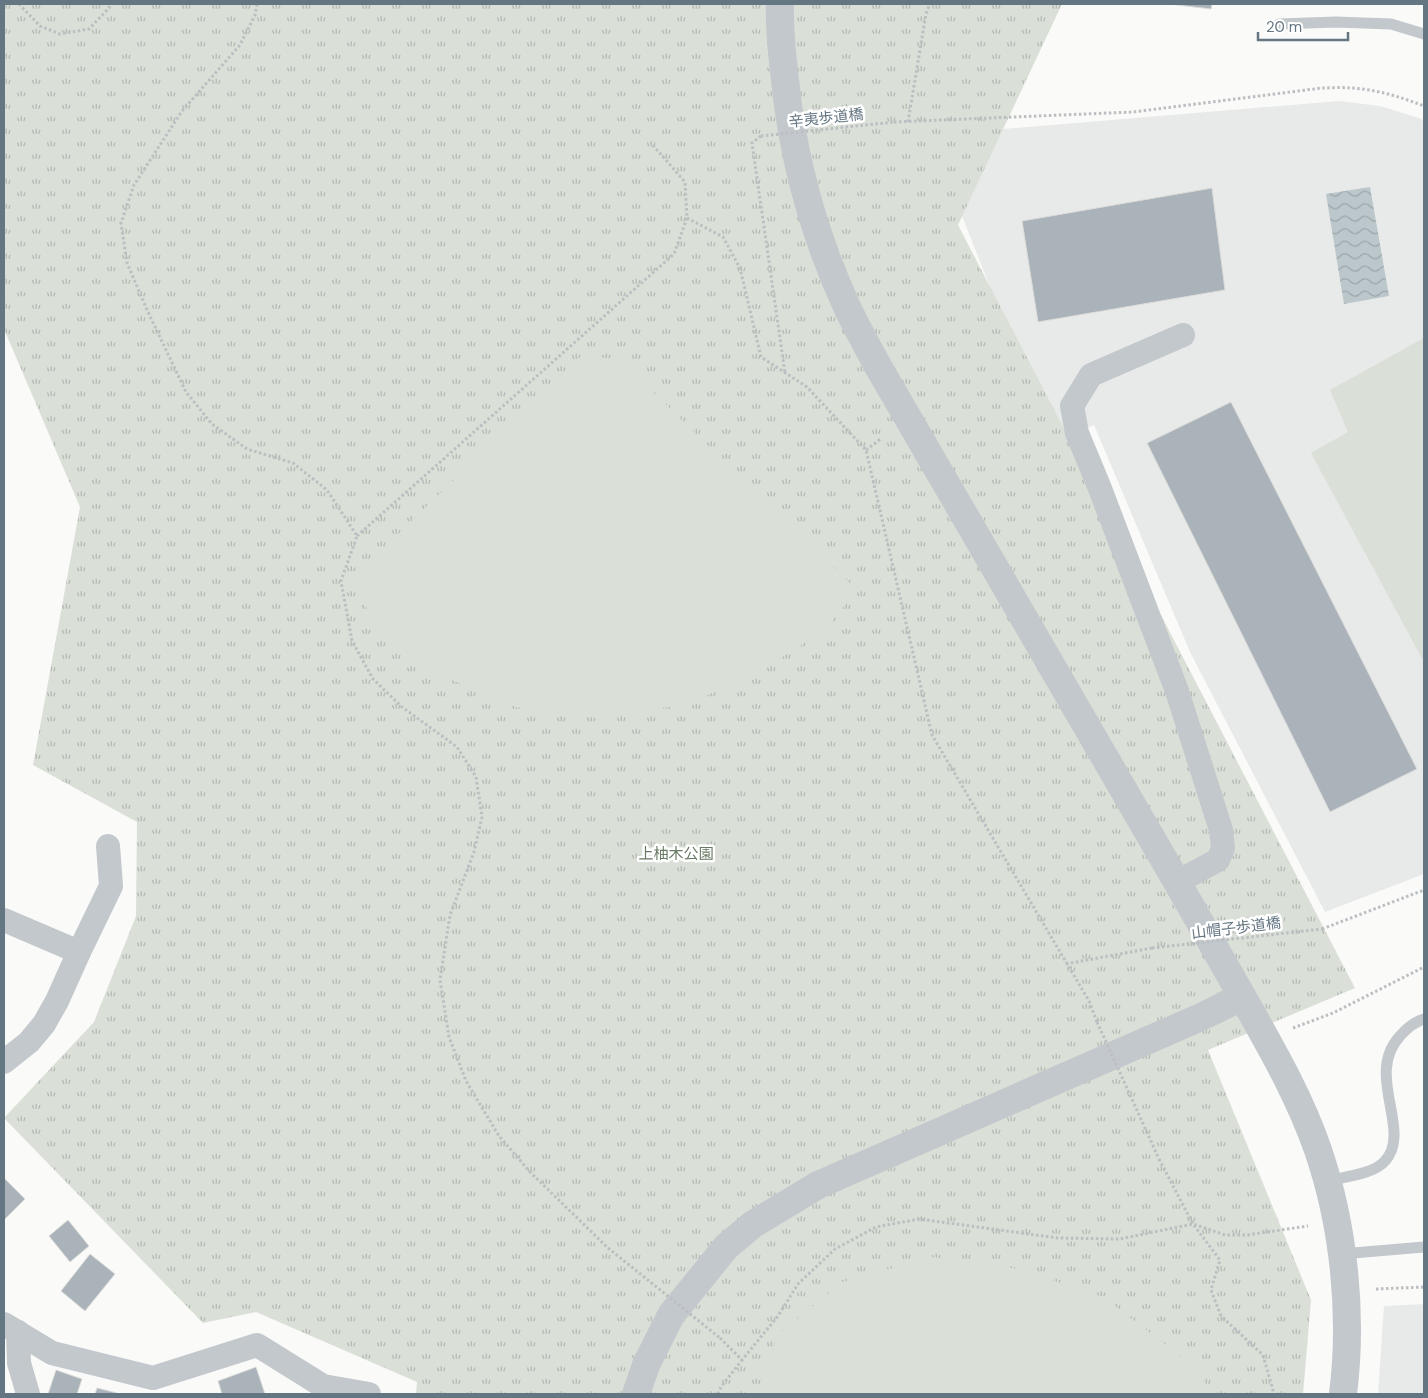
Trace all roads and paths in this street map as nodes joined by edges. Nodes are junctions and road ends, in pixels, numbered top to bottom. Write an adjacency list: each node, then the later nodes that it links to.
1 (19, 4): 2 (path)
2 (110, 4)
3 (257, 4): 16 (path)
4 (780, 4): 18 (street)
5 (930, 4): 9 (path)
6 (1279, 24): 7 (lane)
7 (1424, 34)
8 (1424, 106): 9 (path, 辛夷歩道橋)
9 (908, 122): 13 (path, 辛夷歩道橋, bridge)
10 (651, 143): 11 (path)
11 (687, 218): 13 (path); 16 (path)
12 (1183, 335): 18 (street)
13 (784, 373): 15 (path)
14 (882, 438): 15 (path)
15 (866, 450): 22 (path)
16 (357, 536): 36 (path, bridge)
17 (108, 846): 21 (street)
18 (1177, 882): 24 (street)
19 (1424, 890): 22 (path, 山帽子歩道橋, bridge)
20 (4, 920): 21 (street)
21 (79, 952): 27 (street)
22 (1066, 964): 29 (path, bridge)
23 (1424, 967): 26 (path)
24 (1242, 997): 28 (street); 39 (street)
25 (1424, 1018): 28 (lane)
26 (1291, 1028)
27 (4, 1062)
28 (1327, 1181): 32 (street)
29 (1193, 1224): 30 (path); 36 (path); 41 (path)
30 (1312, 1225)
31 (1424, 1247): 32 (lane)
32 (1341, 1254): 42 (street)
33 (1424, 1287): 34 (path)
34 (1376, 1289)
35 (11, 1328): 37 (street); 38 (street)
36 (742, 1360): 40 (path)
37 (28, 1394)
38 (369, 1394)
39 (636, 1394)
40 (718, 1394)
41 (1274, 1394)
42 (1343, 1394)

